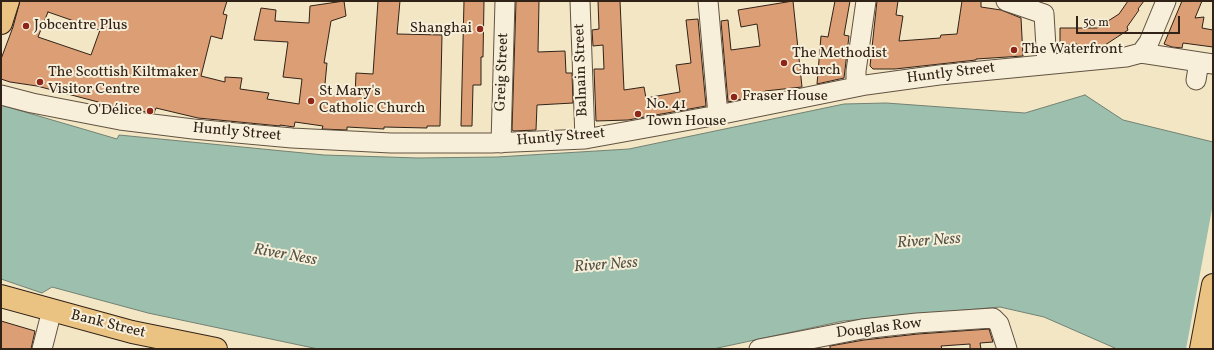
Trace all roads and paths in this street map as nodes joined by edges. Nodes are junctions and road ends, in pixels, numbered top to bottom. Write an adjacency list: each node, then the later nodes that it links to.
1 (8, 1): 8 (main road)
2 (505, 1): 16 (street, Greig Street)
3 (580, 1): 15 (street, Balnain Street)
4 (708, 1): 14 (street)
5 (866, 1): 12 (street)
6 (1006, 1): 10 (street)
7 (1166, 1): 9 (street)
8 (1, 23)
9 (1141, 53): 10 (street, Huntly Street); 11 (street)
10 (1047, 64): 12 (street, Huntly Street)
11 (1203, 69)
12 (856, 86): 14 (street, Huntly Street)
13 (1, 95): 16 (street, Huntly Street)
14 (718, 115): 15 (street, Huntly Street)
15 (585, 139): 16 (street, Huntly Street)
16 (501, 143)
17 (1213, 285): 24 (main road)
18 (1, 296): 19 (main road, Bank Street)
19 (52, 310): 20 (street); 21 (main road, Bank Street)
20 (42, 349)
21 (216, 349)
22 (758, 349): 23 (street, Douglas Row)
23 (1007, 349)
24 (1201, 349)

